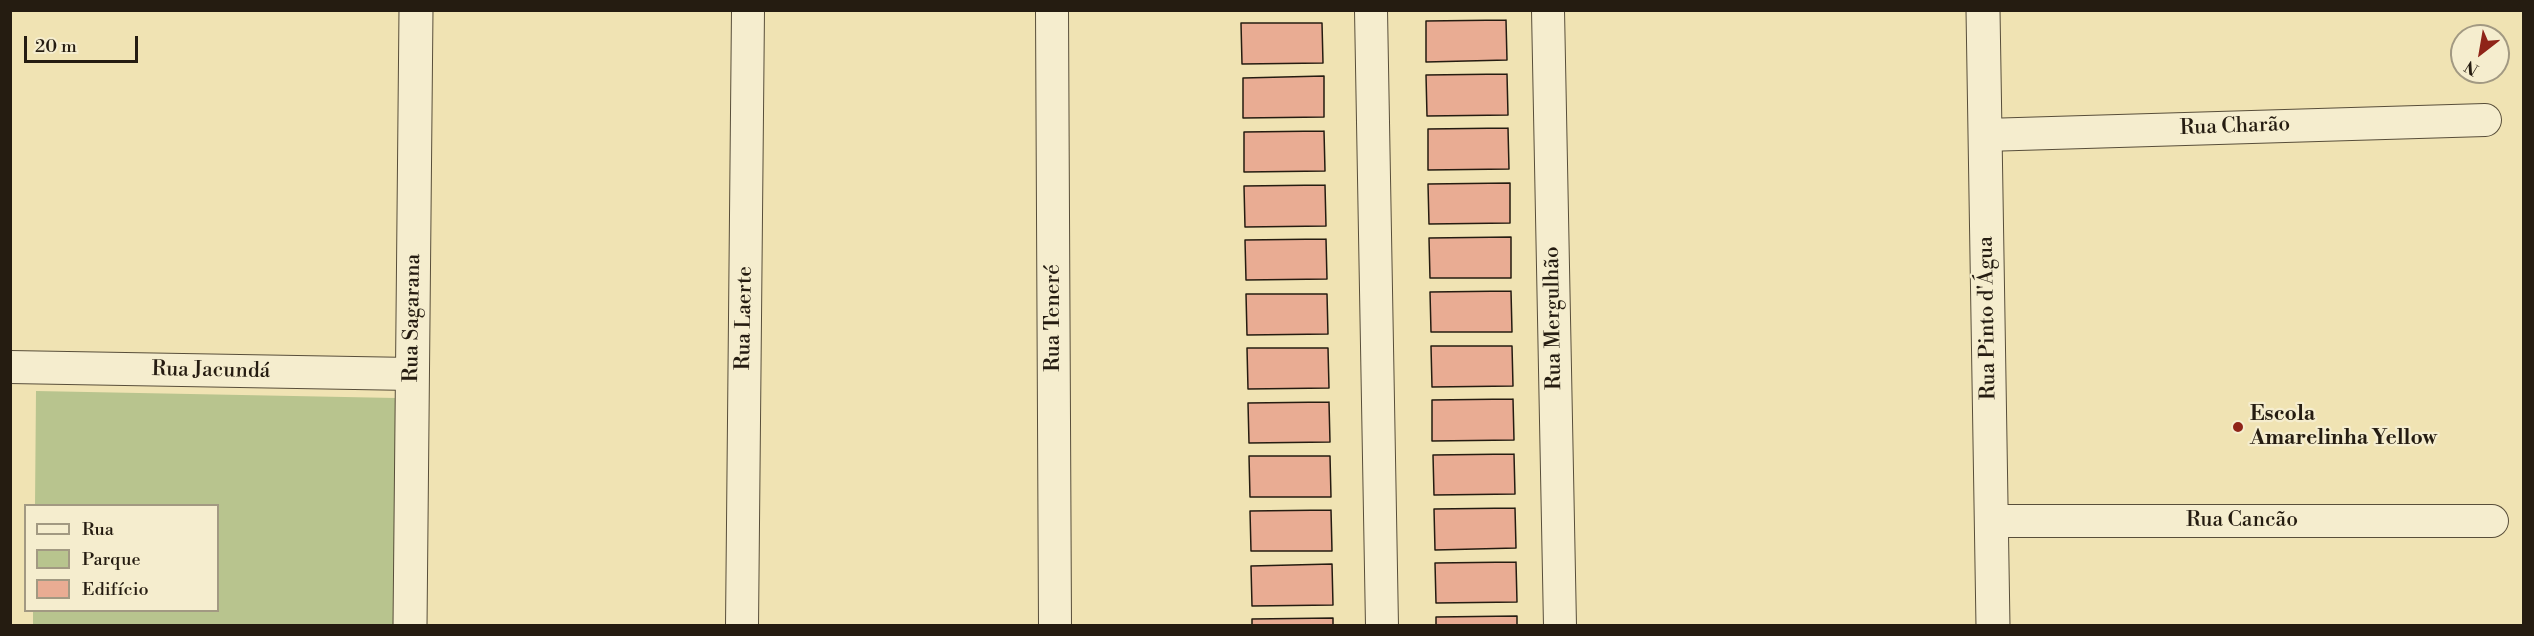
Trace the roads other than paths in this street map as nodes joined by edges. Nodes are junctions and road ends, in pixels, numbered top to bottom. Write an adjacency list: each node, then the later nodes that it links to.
1 (416, 10): 10 (street, Rua Sagarana)
2 (748, 10): 14 (street, Rua Laerte)
3 (1052, 10): 15 (street, Rua Teneré)
4 (1371, 10): 16 (street)
5 (1548, 10): 17 (street, Rua Mergulhão)
6 (1983, 10): 8 (street, Rua Pinto d'Água)
7 (2486, 120): 8 (street, Rua Charão)
8 (1985, 135): 11 (street, Rua Pinto d'Água)
9 (10, 368): 10 (street, Rua Jacundá)
10 (412, 374): 13 (street, Rua Sagarana)
11 (1991, 521): 12 (street, Rua Cancão); 18 (street, Rua Pinto d'Água)
12 (2492, 521)
13 (410, 626)
14 (742, 626)
15 (1055, 626)
16 (1382, 626)
17 (1560, 626)
18 (1993, 626)

